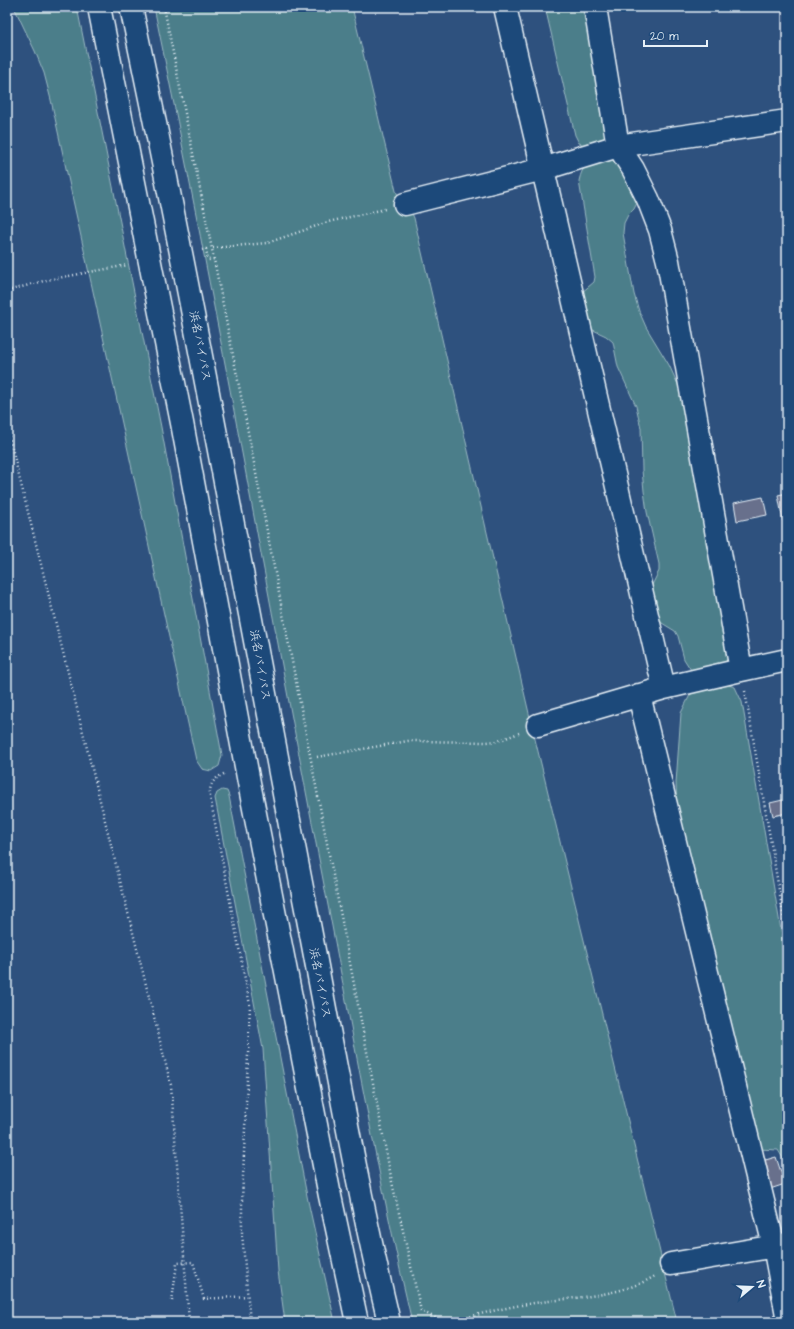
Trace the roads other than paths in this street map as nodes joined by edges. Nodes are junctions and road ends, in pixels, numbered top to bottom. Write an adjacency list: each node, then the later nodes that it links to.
1 (99, 7): 17 (main road)
2 (132, 7): 18 (main road, 浜名バイパス)
3 (505, 7): 7 (main road)
4 (595, 7): 6 (main road)
5 (787, 121): 6 (main road)
6 (618, 146): 7 (main road); 10 (main road)
7 (543, 169): 8 (main road); 11 (main road)
8 (406, 204)
9 (787, 660): 10 (main road)
10 (741, 670): 11 (main road)
11 (664, 688): 12 (main road)
12 (639, 695): 13 (main road); 14 (main road)
13 (538, 725)
14 (780, 1245): 15 (main road); 16 (main road)
15 (671, 1264)
16 (787, 1315)
17 (357, 1322)
18 (390, 1322)

